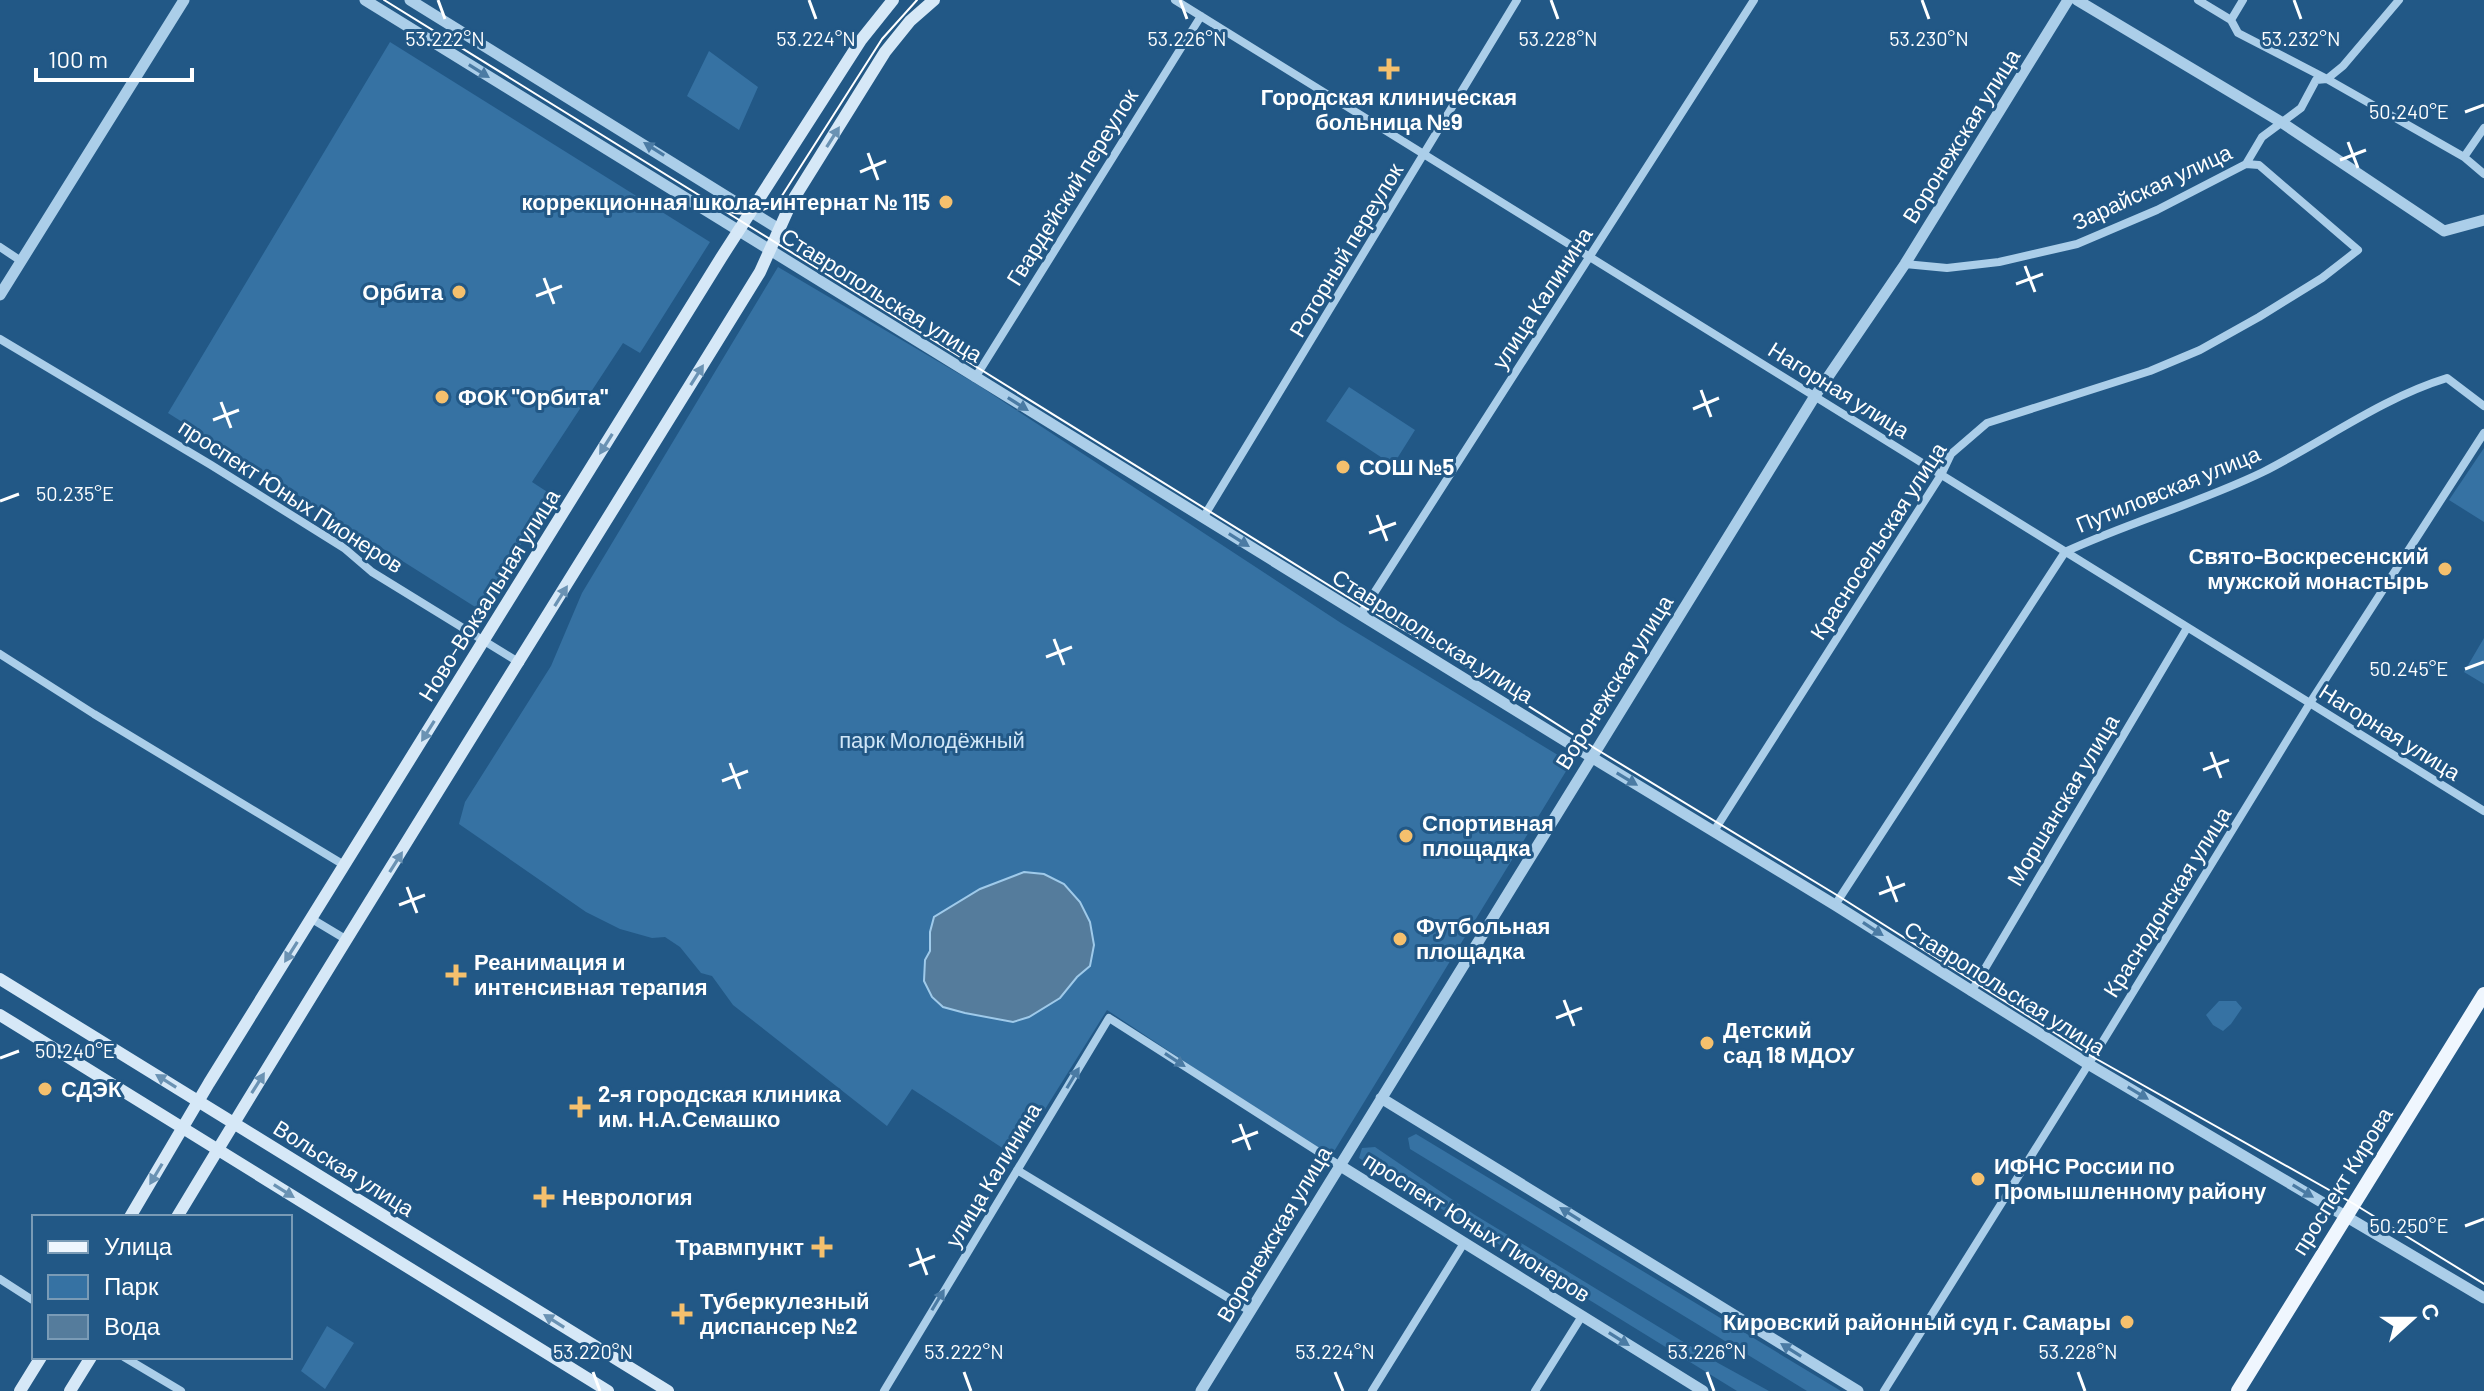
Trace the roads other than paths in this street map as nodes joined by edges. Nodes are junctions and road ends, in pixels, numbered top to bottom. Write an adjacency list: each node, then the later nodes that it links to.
1 (184, 0): 30 (street)
2 (365, 0): 26 (street, Ставропольская улица, one-way to 26)
3 (410, 0): 23 (street, Ставропольская улица, one-way to 3)
4 (893, 0): 23 (main road, Ново-Вокзальная улица)
5 (934, 0): 25 (main road, one-way to 5)
6 (1175, 0): 14 (street, Нагорная улица)
7 (1517, 0): 19 (street, Роторный переулок)
8 (1754, 0): 29 (street, улица Калинина)
9 (2068, 0): 31 (street, Воронежская улица)
10 (2077, 0): 17 (street)
11 (2198, 0): 15 (street)
12 (2243, 0): 15 (street)
13 (2399, 0): 16 (street)
14 (1201, 16): 19 (street, Нагорная улица); 34 (street, Гвардейский переулок)
15 (2231, 20): 16 (street)
16 (2327, 79): 17 (street, Зарайская улица); 20 (street)
17 (2281, 122): 21 (street, Зарайская улица); 24 (street)
18 (2484, 128): 20 (street)
19 (1425, 155): 29 (street, Нагорная улица); 39 (street, Роторный переулок)
20 (2464, 157): 22 (street)
21 (2246, 164): 31 (street, Зарайская улица); 38 (street, Красносельская улица)
22 (2484, 174)
23 (752, 211): 25 (street, Ставропольская улица); 26 (main road, Ново-Вокзальная улица)
24 (2484, 220)
25 (779, 229): 28 (main road)
26 (740, 230): 28 (street, Ставропольская улица); 43 (main road, Ново-Вокзальная улица, one-way to 43)
27 (0, 247): 30 (street)
28 (771, 249): 34 (street, Ставропольская улица); 45 (main road, one-way to 28)
29 (1590, 257): 35 (street, Нагорная улица); 41 (street, улица Калинина)
30 (21, 261): 32 (street)
31 (1905, 264): 35 (street, Воронежская улица)
32 (0, 295)
33 (0, 339): 43 (street, проспект Юных Пионеров)
34 (975, 378): 39 (street, Ставропольская улица, one-way to 39)
35 (1815, 396): 38 (street, Нагорная улица); 47 (street, Воронежская улица)
36 (2484, 406): 40 (street, Путиловская улица)
37 (2484, 433): 46 (street, Краснодонская улица)
38 (1941, 475): 40 (street, Нагорная улица); 49 (street, Красносельская улица)
39 (1203, 518): 41 (street, Ставропольская улица, one-way to 41)
40 (2065, 552): 42 (street, Нагорная улица); 51 (street, Путиловская улица)
41 (1360, 615): 47 (street, Ставропольская улица)
42 (2187, 628): 46 (street, Нагорная улица); 55 (street, Моршанская улица)
43 (484, 642): 45 (street, проспект Юных Пионеров); 50 (main road, Ново-Вокзальная улица, one-way to 50)
44 (0, 654): 50 (street)
45 (520, 663): 53 (main road, one-way to 45)
46 (2310, 703): 48 (street, Нагорная улица); 59 (street, Краснодонская улица)
47 (1591, 757): 49 (street, Ставропольская улица, one-way to 49); 60 (street, Воронежская улица)
48 (2484, 811)
49 (1714, 831): 51 (street, Ставропольская улица)
50 (344, 865): 52 (main road, Ново-Вокзальная улица)
51 (1835, 905): 55 (street, Ставропольская улица, one-way to 55)
52 (312, 919): 53 (street); 61 (main road, Ново-Вокзальная улица, one-way to 61)
53 (347, 940): 62 (main road, one-way to 53)
54 (0, 979): 61 (main road, Вольская улица, one-way to 54)
55 (1971, 992): 59 (street, Ставропольская улица)
56 (2484, 994): 69 (main road, проспект Кирова)
57 (0, 1015): 63 (main road)
58 (1109, 1018): 65 (street, проспект Юных Пионеров, one-way to 65); 66 (street, улица Калинина, one-way to 58)
59 (2088, 1064): 69 (street, Ставропольская улица, one-way to 69); 90 (street, Краснодонская улица)
60 (1381, 1098): 65 (street, Воронежская улица); 89 (street, one-way to 60)
61 (198, 1102): 62 (main road, Вольская улица); 63 (main road, Ново-Вокзальная улица)
62 (233, 1123): 64 (main road); 83 (main road, Вольская улица, one-way to 62)
63 (183, 1128): 64 (main road); 67 (main road, Ново-Вокзальная улица, one-way to 67)
64 (218, 1149): 68 (main road); 82 (main road, one-way to 82)
65 (1339, 1165): 70 (street, проспект Юных Пионеров); 74 (street, Воронежская улица)
66 (1017, 1170): 74 (street); 84 (street, улица Калинина, one-way to 66)
67 (131, 1215)
68 (178, 1215)
69 (2346, 1216): 72 (street, Ставропольская улица); 91 (main road, проспект Кирова)
70 (1464, 1243): 75 (street, проспект Юных Пионеров); 86 (street)
71 (0, 1279): 73 (street)
72 (2484, 1298)
73 (32, 1300)
74 (1250, 1311): 85 (street, Воронежская улица)
75 (1582, 1316): 87 (street); 88 (street, проспект Юных Пионеров, one-way to 88)
76 (40, 1359): 79 (main road)
77 (90, 1359): 80 (main road)
78 (127, 1359): 81 (street)
79 (20, 1391)
80 (70, 1391)
81 (181, 1391)
82 (608, 1391)
83 (668, 1391)
84 (884, 1391)
85 (1201, 1391)
86 (1372, 1391)
87 (1535, 1391)
88 (1703, 1391)
89 (1858, 1391)
90 (1884, 1391)
91 (2238, 1391)

